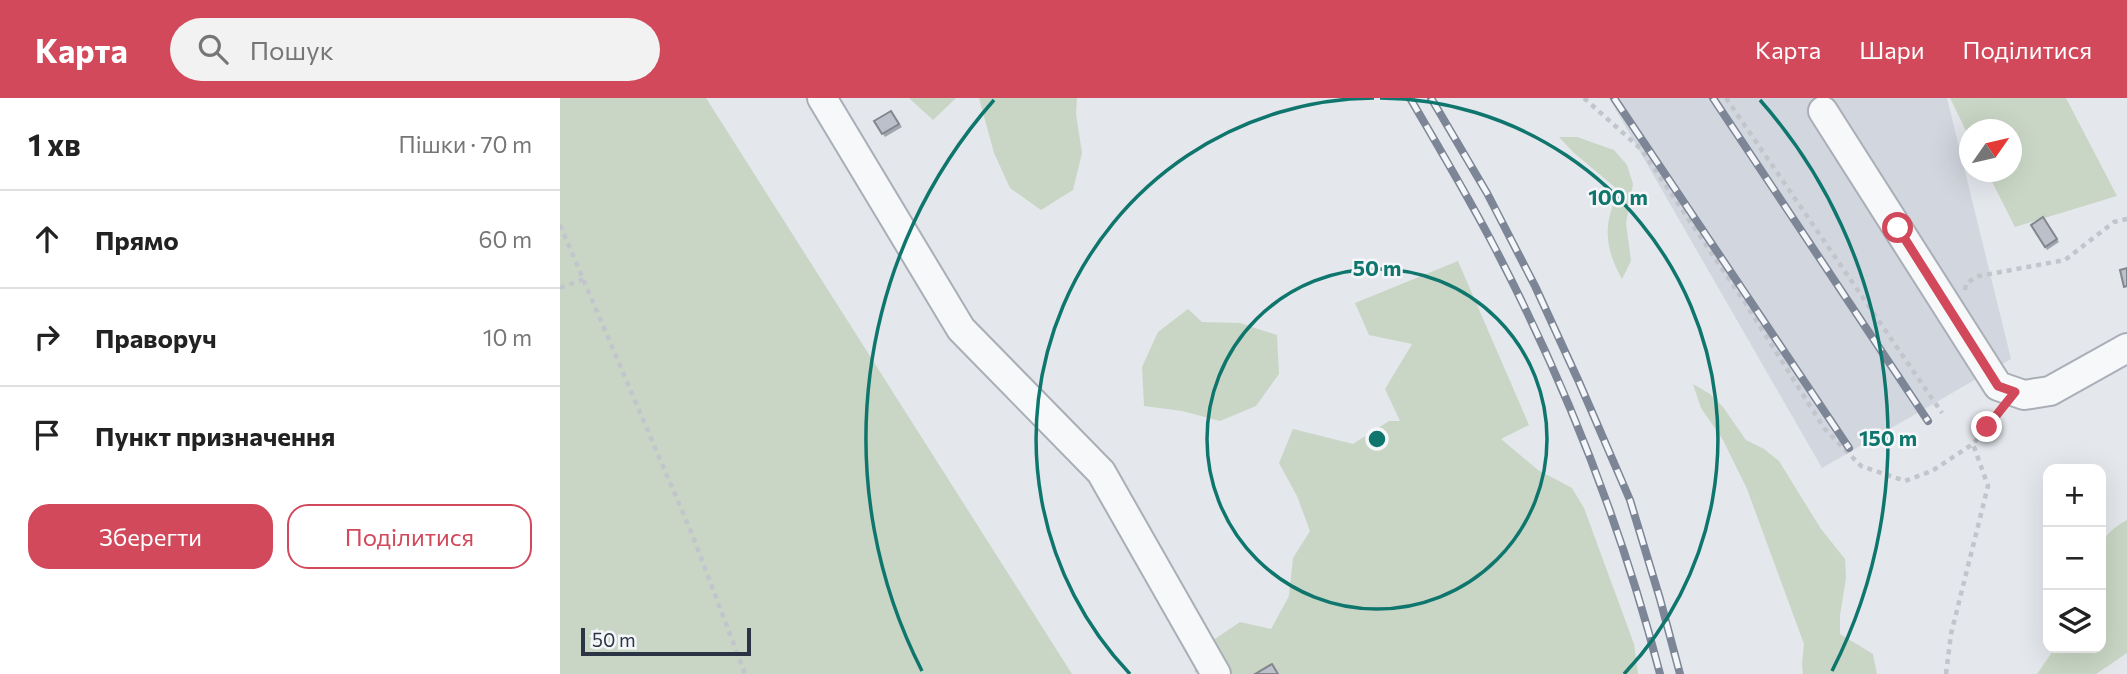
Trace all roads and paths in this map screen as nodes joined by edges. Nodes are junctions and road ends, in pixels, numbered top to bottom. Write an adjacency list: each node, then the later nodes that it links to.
1 (822, 98): 15 (lane)
2 (1584, 98): 13 (path)
3 (1727, 98): 12 (path)
4 (1823, 111): 9 (lane)
5 (2127, 219): 9 (path)
6 (560, 225): 7 (path)
7 (584, 279): 8 (path); 14 (path)
8 (560, 288)
9 (1957, 322): 11 (lane)
10 (2127, 348): 11 (lane)
11 (2015, 392): 13 (path)
12 (1942, 413)
13 (1973, 444): 16 (path)
14 (745, 674)
15 (1216, 674)
16 (1947, 674)

